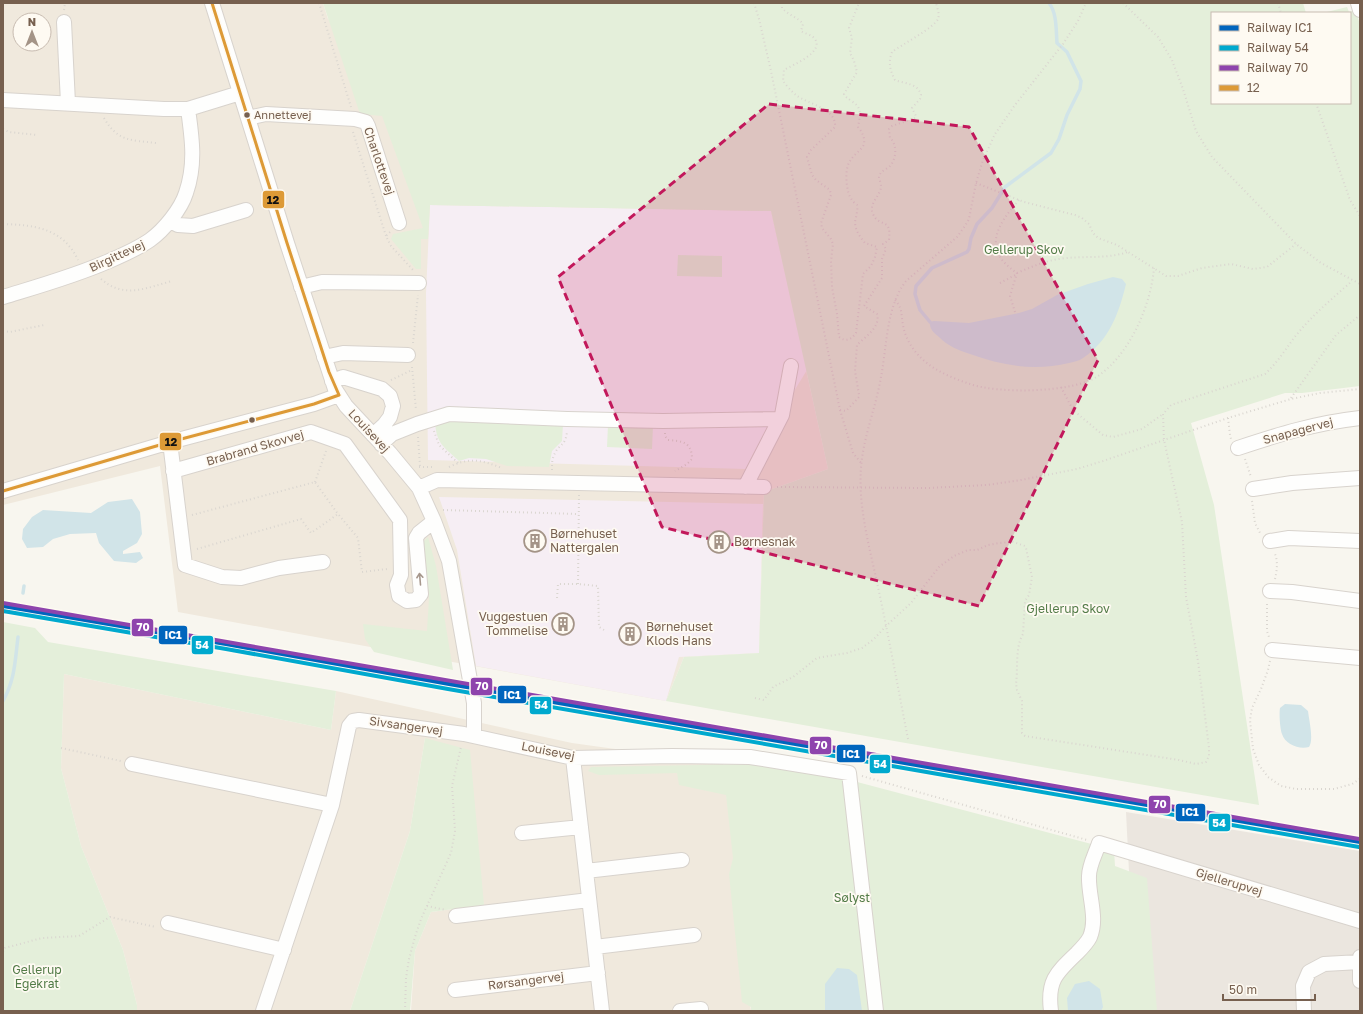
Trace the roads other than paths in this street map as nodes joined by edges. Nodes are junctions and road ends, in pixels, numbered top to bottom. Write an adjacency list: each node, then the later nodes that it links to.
1 (212, 3): 5 (street, Louisevej)
2 (1358, 3): 3 (street)
3 (1360, 10)
4 (64, 22): 7 (street)
5 (240, 93): 8 (street); 9 (street, Louisevej)
6 (3, 100): 7 (street)
7 (68, 103): 8 (street)
8 (188, 109): 11 (street, Birgittevej)
9 (248, 118): 12 (street, Charlottevej); 14 (street, Louisevej)
10 (246, 210): 11 (street)
11 (170, 221): 15 (street, Birgittevej)
12 (399, 222)
13 (419, 283): 14 (street)
14 (301, 288): 17 (street, Louisevej)
15 (3, 297)
16 (411, 355): 17 (street)
17 (324, 357): 19 (street, Louisevej)
18 (792, 366): 22 (street)
19 (332, 380): 20 (street, Louisevej); 23 (street)
20 (339, 395): 23 (street, Louisevej); 24 (street)
21 (1360, 418): 25 (street, Snapagervej)
22 (780, 420): 23 (street); 28 (street)
23 (377, 440): 30 (street, Louisevej)
24 (170, 442): 26 (street); 32 (street)
25 (1238, 448)
26 (174, 471): 33 (street, Brabrand Skovvej, one-way to 33); 36 (street)
27 (1360, 478): 31 (street)
28 (745, 487): 29 (street); 30 (street)
29 (764, 487)
30 (419, 488): 33 (street, Louisevej)
31 (1253, 489)
32 (3, 491)
33 (432, 517): 41 (street, Louisevej)
34 (1270, 541): 35 (street)
35 (1360, 541)
36 (323, 562)
37 (1270, 591): 38 (street)
38 (1360, 601)
39 (1272, 650): 40 (street)
40 (1360, 658)
41 (469, 735): 42 (street, Louisevej); 44 (street, Sivsangervej)
42 (573, 758): 45 (street); 64 (street, Louisevej)
43 (132, 764): 44 (street)
44 (332, 805): 55 (street, Sivsangervej)
45 (581, 827): 46 (street); 48 (street)
46 (522, 833)
47 (682, 860): 48 (street)
48 (586, 871): 49 (street)
49 (589, 900): 50 (street); 54 (street)
50 (456, 916)
51 (1360, 921): 65 (street, Gjellerupvej)
52 (168, 922): 55 (street)
53 (694, 935): 54 (street)
54 (595, 947): 57 (street)
55 (284, 950): 61 (street, Sivsangervej)
56 (1360, 960): 58 (street); 66 (street)
57 (598, 972): 59 (street, Rørsangervej); 62 (street)
58 (1360, 981)
59 (455, 990)
60 (701, 1009): 63 (street)
61 (263, 1011)
62 (602, 1011)
63 (680, 1011)
64 (876, 1011)
65 (1051, 1011)
66 (1304, 1011)

